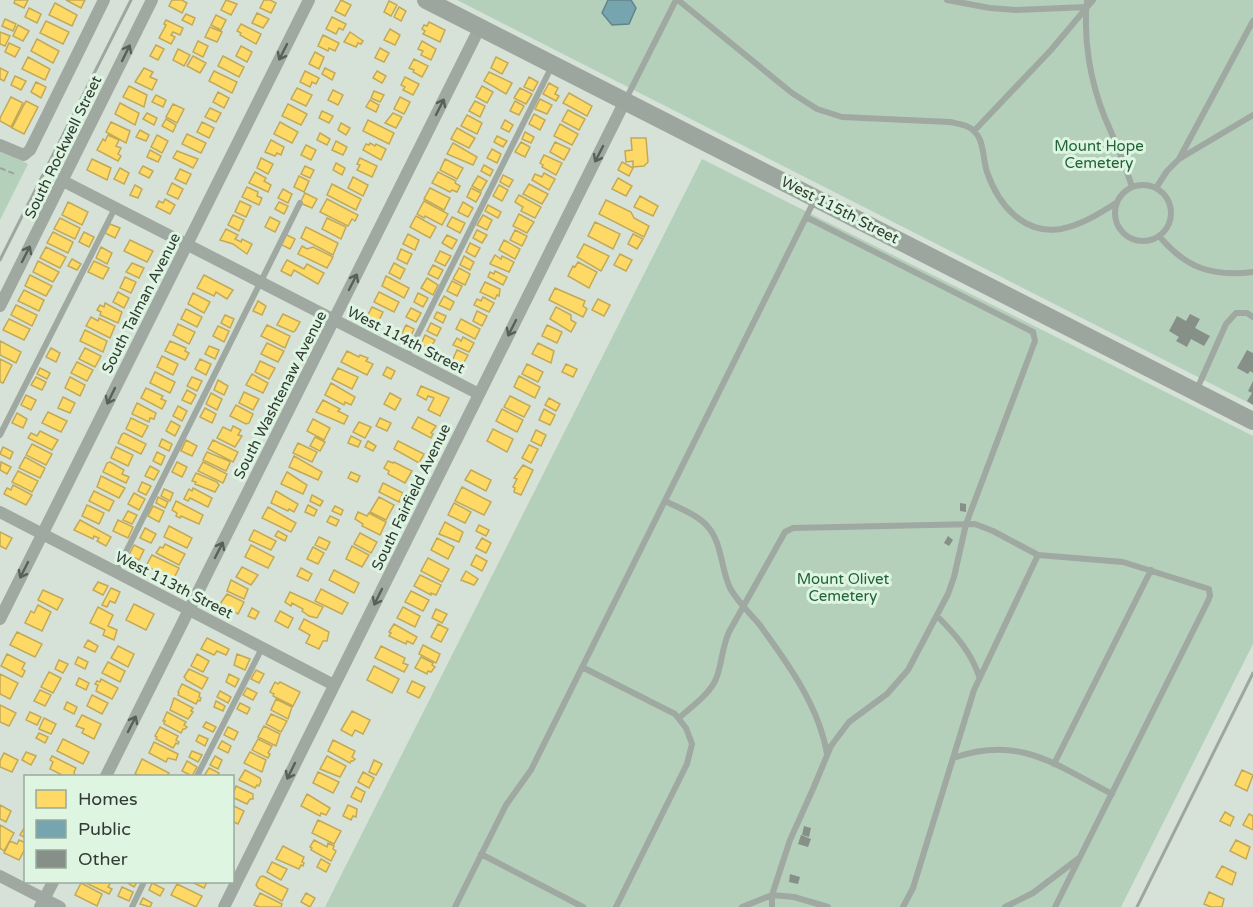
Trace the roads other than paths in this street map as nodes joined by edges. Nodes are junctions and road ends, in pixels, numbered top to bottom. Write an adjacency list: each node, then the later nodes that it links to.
1 (104, 0): 15 (street, South Rockwell Street)
2 (152, 0): 17 (street, South Rockwell Street, one-way to 2)
3 (309, 0): 26 (street, South Talman Avenue, one-way to 26)
4 (426, 0): 10 (street, West 115th Street)
5 (677, 0): 12 (lane); 14 (lane)
6 (947, 0): 8 (lane)
7 (1094, 0): 8 (lane)
8 (1087, 4): 14 (lane); 18 (lane)
9 (1253, 21): 16 (lane)
10 (480, 27): 11 (street, West 115th Street); 31 (street, South Washtenaw Avenue, one-way to 10)
11 (553, 64): 12 (street, West 115th Street); 32 (lane)
12 (625, 101): 20 (street, West 115th Street); 34 (street, South Fairfield Avenue, one-way to 34)
13 (1253, 115): 16 (lane)
14 (974, 130): 22 (lane)
15 (0, 145)
16 (1179, 159): 19 (lane)
17 (63, 181): 23 (street, West 114th Street); 29 (street, South Rockwell Street, one-way to 17)
18 (1132, 187): 19 (lane); 22 (lane)
19 (1156, 188): 25 (lane)
20 (815, 198): 24 (lane); 33 (street, West 115th Street)
21 (300, 203): 28 (lane)
22 (1116, 203): 25 (lane)
23 (116, 207): 26 (street, West 114th Street); 36 (lane)
24 (806, 217): 37 (lane); 39 (lane)
25 (1160, 237): 27 (lane)
26 (187, 244): 28 (street, West 114th Street); 40 (street, South Talman Avenue, one-way to 40)
27 (1253, 272)
28 (261, 282): 31 (street, West 114th Street); 43 (lane)
29 (0, 306)
30 (1253, 317): 33 (lane)
31 (334, 320): 32 (street, West 114th Street); 45 (street, South Washtenaw Avenue, one-way to 31)
32 (406, 357): 34 (street, West 114th Street)
33 (1196, 392): 35 (street, West 115th Street)
34 (479, 394): 51 (street, South Fairfield Avenue, one-way to 51)
35 (1253, 421)
36 (0, 435)
37 (665, 501): 44 (lane); 49 (lane)
38 (0, 512): 40 (street, West 113th Street)
39 (966, 524): 41 (lane); 44 (lane); 46 (lane)
40 (42, 534): 43 (street, West 113th Street); 47 (street, South Talman Avenue, one-way to 47)
41 (1038, 555): 42 (lane); 50 (lane)
42 (1151, 570): 55 (lane); 58 (lane)
43 (116, 572): 45 (street, West 113th Street)
44 (744, 607): 52 (lane); 53 (lane)
45 (189, 610): 48 (street, West 113th Street); 56 (street, South Washtenaw Avenue, one-way to 45)
46 (937, 616): 50 (lane); 53 (lane)
47 (0, 619)
48 (262, 648): 51 (street, West 113th Street); 57 (lane)
49 (582, 667): 52 (lane); 59 (lane)
50 (979, 677): 54 (lane)
51 (334, 685): 68 (street, South Fairfield Avenue, one-way to 68)
52 (679, 718): 71 (lane)
53 (827, 755): 64 (lane)
54 (953, 758): 55 (lane); 75 (lane)
55 (1054, 764): 58 (lane)
56 (107, 775)
57 (198, 775)
58 (1112, 794): 60 (lane)
59 (481, 854): 69 (lane); 70 (lane)
60 (1080, 856): 76 (lane); 77 (lane)
61 (0, 876): 65 (street)
62 (52, 883): 65 (street)
63 (144, 883): 67 (lane)
64 (772, 895): 72 (lane); 73 (lane); 74 (lane)
65 (42, 903): 66 (street)
66 (60, 907)
67 (132, 907)
68 (224, 907)
69 (455, 907)
70 (583, 907)
71 (616, 907)
72 (742, 907)
73 (772, 907)
74 (828, 907)
75 (903, 907)
76 (1005, 907)
77 (1055, 907)

